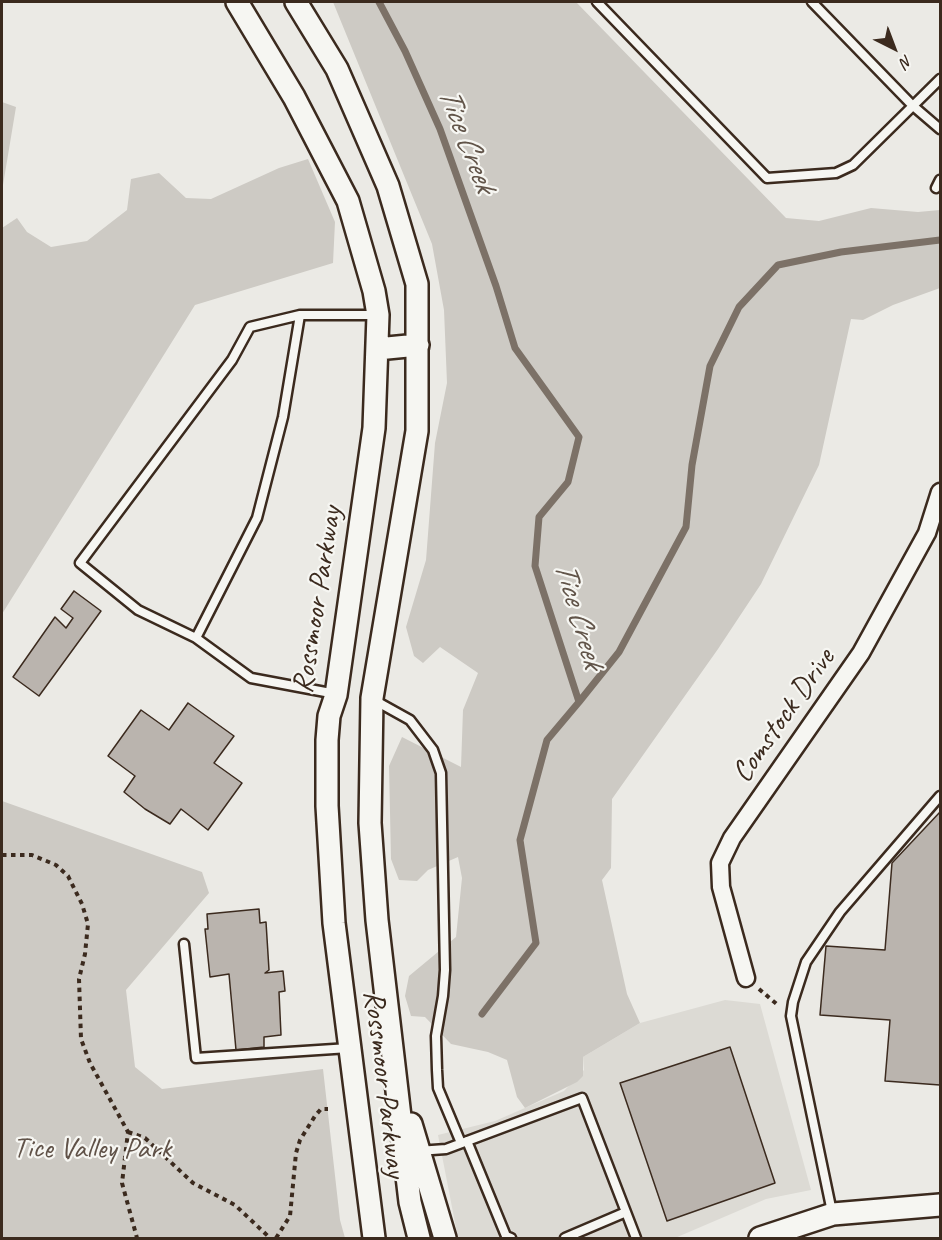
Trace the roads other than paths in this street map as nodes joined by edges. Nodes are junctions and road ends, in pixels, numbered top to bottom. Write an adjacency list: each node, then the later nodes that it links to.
1 (237, 2): 9 (street, Rossmoor Parkway)
2 (296, 2): 10 (street, Rossmoor Parkway)
3 (597, 2): 6 (lane)
4 (812, 2): 6 (lane)
5 (940, 79): 6 (lane)
6 (912, 105): 7 (lane)
7 (940, 129)
8 (300, 315): 9 (lane); 13 (lane); 13 (lane)
9 (378, 315): 11 (street, Rossmoor Parkway)
10 (418, 345): 11 (street); 15 (street, Rossmoor Parkway)
11 (376, 349): 14 (street, Rossmoor Parkway)
12 (940, 492): 18 (street, Comstock Drive)
13 (196, 638): 14 (lane)
14 (336, 695): 15 (street); 19 (street, Rossmoor Parkway)
15 (372, 699): 20 (lane); 21 (street, Rossmoor Parkway)
16 (940, 796): 24 (lane)
17 (184, 944): 19 (lane)
18 (746, 978)
19 (349, 1048): 25 (street, Rossmoor Parkway)
20 (464, 1142): 21 (lane); 23 (lane); 28 (lane)
21 (411, 1152): 26 (street, Rossmoor Parkway); 27 (street)
22 (940, 1206): 24 (street)
23 (626, 1212): 29 (lane); 30 (lane)
24 (832, 1214): 31 (street)
25 (374, 1239)
26 (419, 1239)
27 (446, 1239)
28 (511, 1239)
29 (565, 1239)
30 (636, 1239)
31 (760, 1239)

